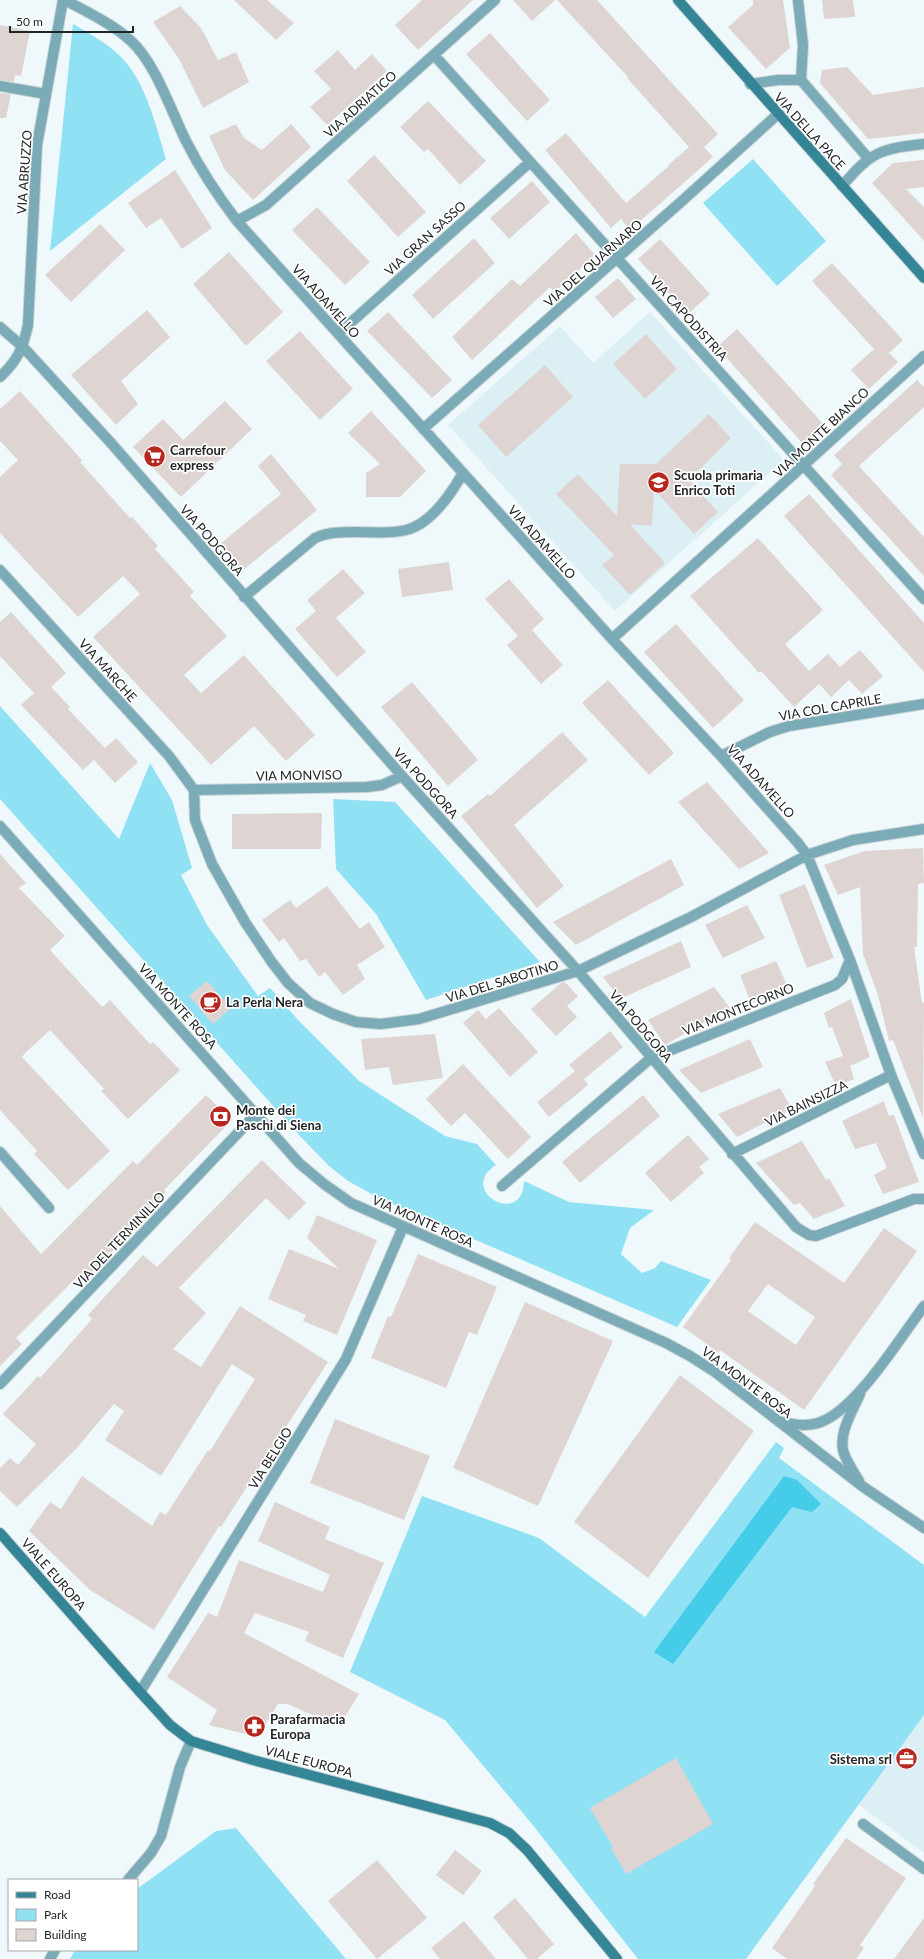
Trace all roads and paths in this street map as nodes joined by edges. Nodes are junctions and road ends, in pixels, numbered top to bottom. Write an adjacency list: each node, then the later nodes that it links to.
1 (64, 0): 9 (street, VIA ABRUZZO); 15 (street, VIA ADAMELLO)
2 (495, 0): 5 (street, VIA ADRIATICO)
3 (678, 0): 7 (street, VIA DELLA PACE)
4 (798, 0): 6 (street)
5 (434, 55): 13 (street, VIA CAPODISTRIA); 15 (street, VIA ADRIATICO)
6 (801, 80): 7 (street); 12 (street)
7 (750, 84): 10 (street, VIA DELLA PACE)
8 (0, 86): 9 (street)
9 (46, 94): 20 (street, VIA ABRUZZO)
10 (778, 114): 14 (street, VIA DELLA PACE); 16 (street, VIA DEL QUARNARO)
11 (924, 144): 12 (street)
12 (868, 158): 14 (street)
13 (530, 162): 16 (street, VIA CAPODISTRIA); 19 (street, VIA GRAN SASSO)
14 (842, 186): 17 (street, VIA DELLA PACE)
15 (237, 221): 19 (street, VIA ADAMELLO)
16 (618, 259): 23 (street, VIA DEL QUARNARO); 24 (street, VIA CAPODISTRIA)
17 (924, 278)
18 (0, 327): 20 (street, VIA PODGORA)
19 (338, 334): 23 (street, VIA ADAMELLO)
20 (23, 347): 22 (street, VIA ABRUZZO); 27 (street, VIA PODGORA)
21 (924, 356): 24 (street, VIA MONTE BIANCO)
22 (0, 376)
23 (424, 429): 25 (street, VIA ADAMELLO)
24 (804, 465): 28 (street, VIA CAPODISTRIA); 29 (street, VIA MONTE BIANCO)
25 (463, 473): 27 (street); 29 (street, VIA ADAMELLO)
26 (0, 570): 33 (street, VIA MARCHE)
27 (244, 597): 32 (street, VIA PODGORA)
28 (924, 599)
29 (612, 640): 31 (street, VIA ADAMELLO)
30 (924, 704): 31 (street, VIA COL CAPRILE)
31 (721, 756): 36 (street, VIA ADAMELLO)
32 (402, 776): 33 (street, VIA MONVISO); 38 (street, VIA PODGORA)
33 (194, 790): 38 (street, VIA DEL SABOTINO)
34 (0, 826): 41 (street, VIA MONTE ROSA)
35 (924, 829): 36 (street, VIA DEL SABOTINO)
36 (807, 855): 37 (street, VIA ADAMELLO); 38 (street, VIA DEL SABOTINO)
37 (850, 960): 39 (street, VIA MONTECORNO); 40 (street, VIA ADAMELLO)
38 (578, 971): 39 (street, VIA PODGORA)
39 (651, 1058): 43 (street, VIA PODGORA); 45 (street, VIA MONTECORNO)
40 (891, 1075): 43 (street, VIA BAINSIZZA); 44 (street, VIA ADAMELLO)
41 (256, 1114): 49 (street, VIA MONTE ROSA); 51 (street, VIA DEL TERMINILLO)
42 (0, 1152): 48 (street)
43 (732, 1154): 47 (street, VIA PODGORA)
44 (924, 1154)
45 (502, 1186)
46 (924, 1193): 47 (street)
47 (919, 1199)
48 (49, 1208)
49 (403, 1226): 53 (street, VIA MONTE ROSA); 57 (street, VIA BELGIO)
50 (924, 1306): 52 (street)
51 (0, 1384)
52 (863, 1389): 53 (street); 54 (street)
53 (775, 1420): 54 (street, VIA MONTE ROSA)
54 (862, 1486): 55 (street, VIA MONTE ROSA)
55 (924, 1528)
56 (0, 1533): 57 (street, VIALE EUROPA)
57 (140, 1692): 58 (street, VIALE EUROPA)
58 (191, 1741): 61 (street); 62 (street, VIALE EUROPA)
59 (863, 1824): 60 (street)
60 (924, 1870)
61 (129, 1879)
62 (617, 1959)

